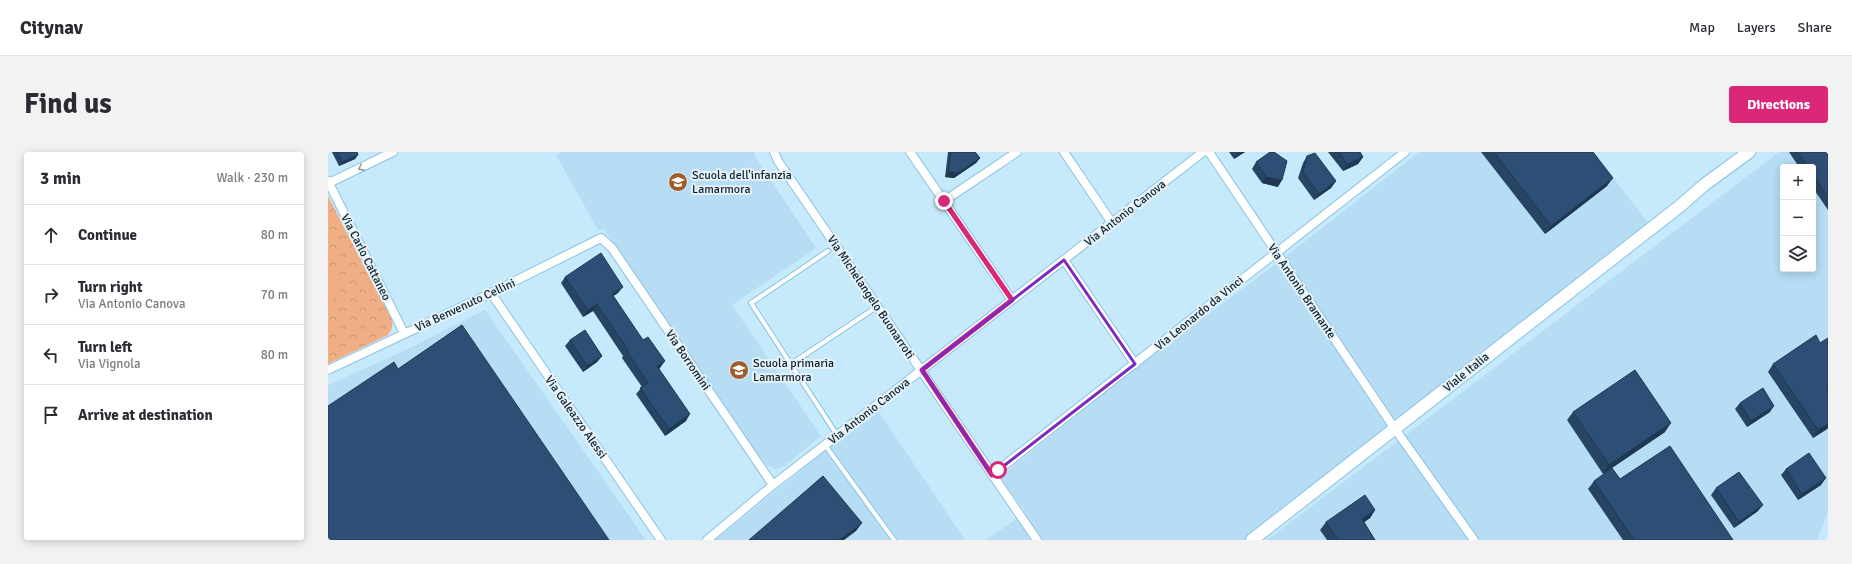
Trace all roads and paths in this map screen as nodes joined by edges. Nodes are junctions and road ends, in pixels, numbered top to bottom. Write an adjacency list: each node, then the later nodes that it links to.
1 (393, 152): 10 (street, one-way to 10)
2 (774, 152): 19 (street, Via Michelangelo Buonarroti)
3 (910, 152): 11 (street)
4 (1017, 152): 11 (street)
5 (1064, 152): 12 (street)
6 (1203, 152): 12 (street, Via Antonio Canova)
7 (1209, 152): 15 (street, Via Antonio Bramante)
8 (1405, 152): 15 (street, Via Leonardo da Vinci)
9 (1739, 157): 25 (street, Viale Italia)
10 (329, 182): 20 (street, Via Carlo Cattaneo)
11 (944, 201): 18 (street)
12 (1112, 223): 16 (street, Via Antonio Canova)
13 (601, 238): 17 (street, Via Benvenuto Cellini); 29 (street, Via Borromini)
14 (828, 250): 21 (lane)
15 (1276, 252): 22 (street, Via Leonardo da Vinci); 25 (street, Via Antonio Bramante)
16 (1064, 260): 18 (street, Via Antonio Canova); 22 (street)
17 (491, 293): 20 (street, Via Benvenuto Cellini); 30 (street, Via Galeazzo Alessi)
18 (1012, 300): 24 (street, Via Antonio Canova)
19 (878, 306): 21 (lane); 24 (street, Via Michelangelo Buonarroti)
20 (404, 333): 23 (street, Via Benvenuto Cellini)
21 (791, 364): 26 (lane)
22 (1135, 364): 28 (street, Via Leonardo da Vinci)
23 (328, 370)
24 (922, 370): 26 (street, Via Antonio Canova); 28 (street, Via Michelangelo Buonarroti)
25 (1396, 428): 34 (street, Viale Italia); 35 (street, Via Antonio Bramante)
26 (837, 435): 27 (street, Via Antonio Canova)
27 (825, 445): 29 (street, Via Antonio Canova); 32 (lane)
28 (992, 475): 33 (street, Via Michelangelo Buonarroti)
29 (773, 485): 31 (street, Via Antonio Canova)
30 (661, 540)
31 (707, 540)
32 (894, 540)
33 (1037, 540)
34 (1252, 540)
35 (1474, 540)

